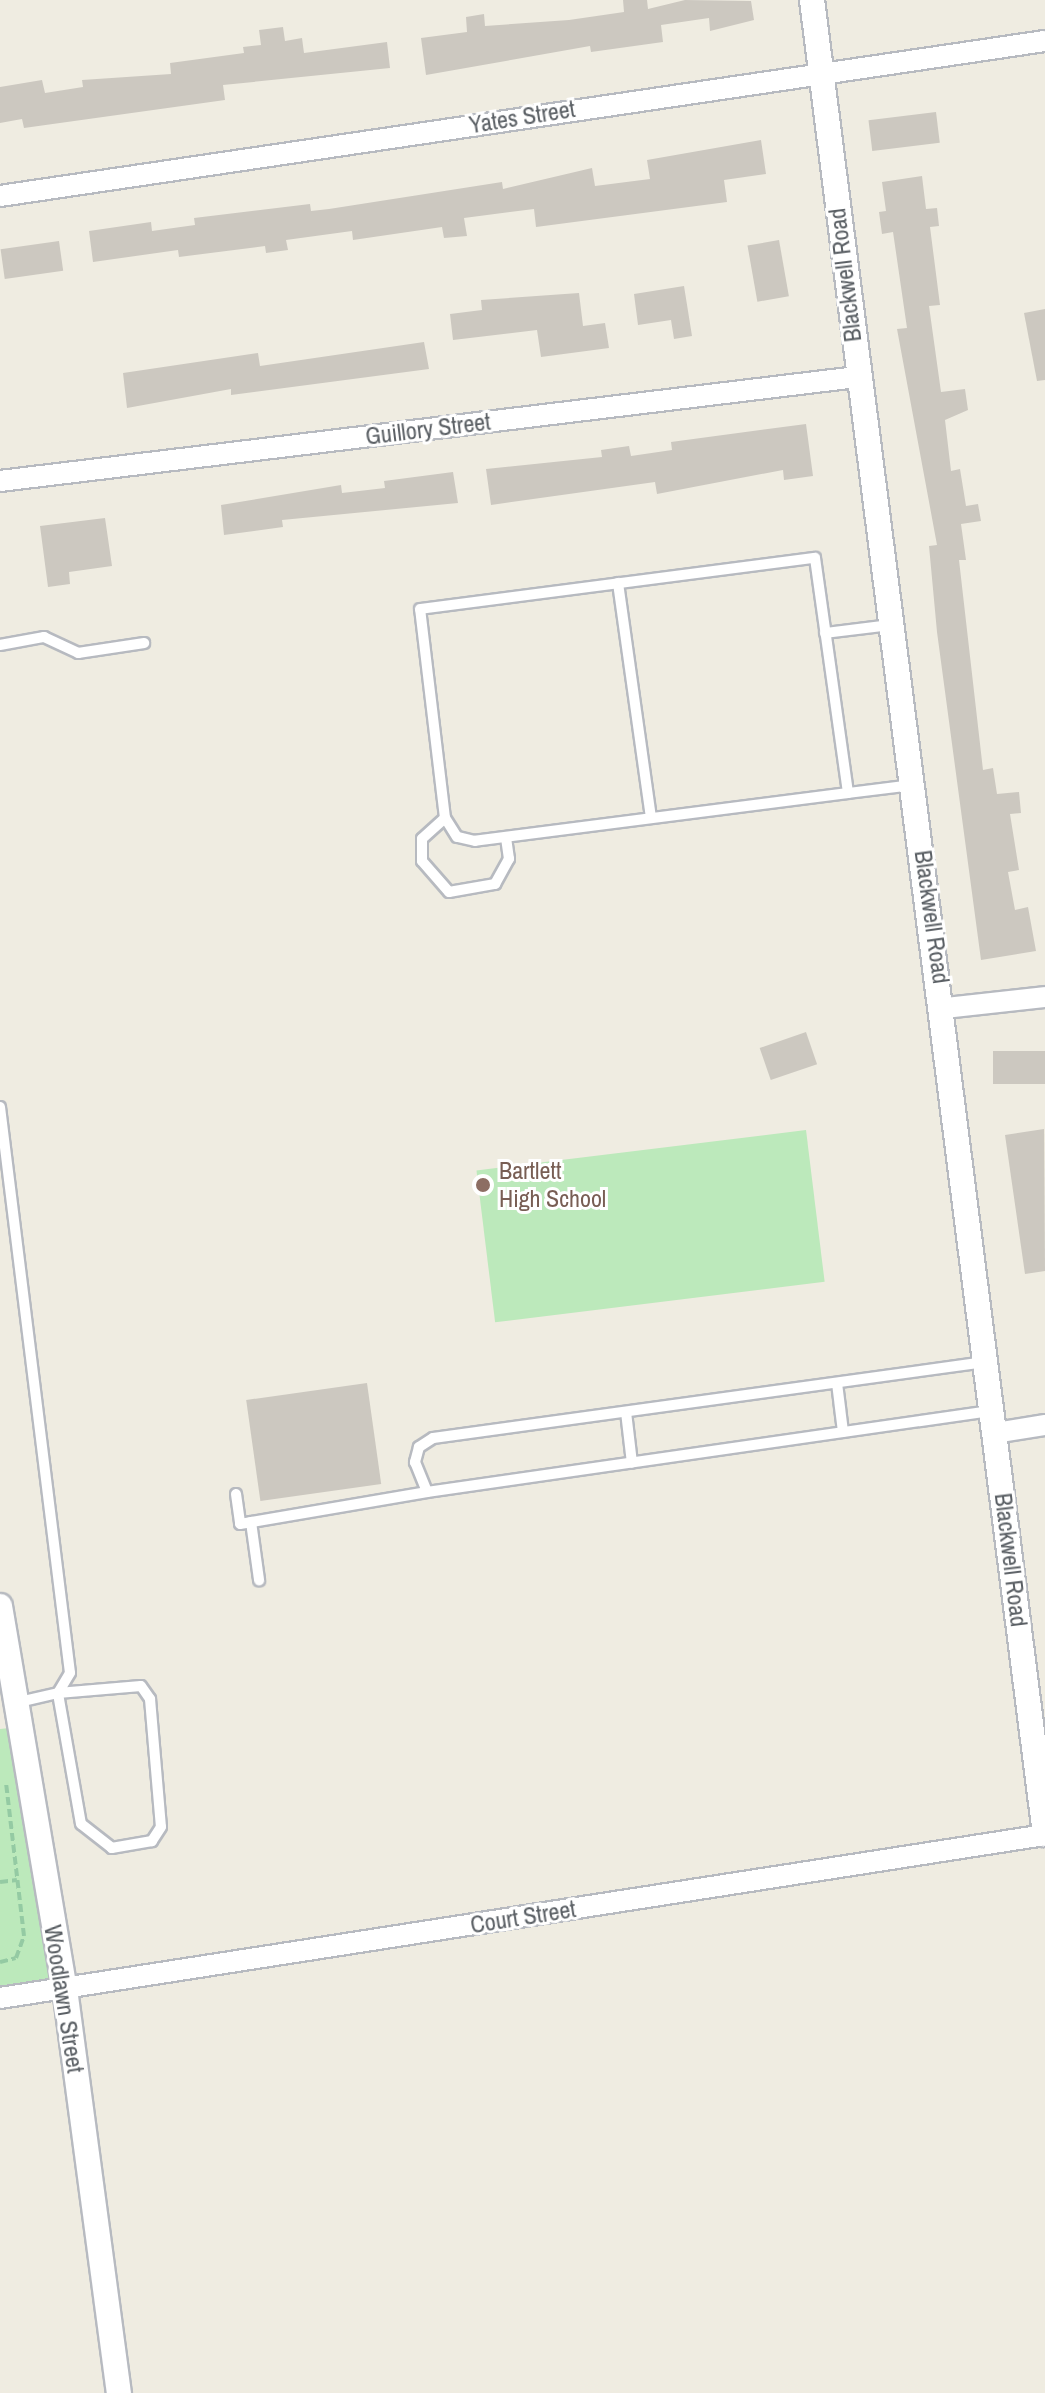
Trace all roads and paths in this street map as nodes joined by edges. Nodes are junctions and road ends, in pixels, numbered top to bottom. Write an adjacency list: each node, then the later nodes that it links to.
1 (812, 0): 3 (street, Blackwell Road)
2 (1045, 41): 3 (street, Yates Street)
3 (820, 71): 4 (street, Yates Street); 5 (street, Blackwell Road)
4 (0, 196)
5 (857, 377): 6 (street, Guillory Street); 8 (street, Blackwell Road)
6 (0, 481)
7 (618, 583): 9 (lane); 14 (lane); 15 (lane)
8 (890, 625): 9 (lane); 12 (street, Blackwell Road)
9 (825, 633): 13 (lane)
10 (144, 643): 11 (lane)
11 (0, 645)
12 (914, 785): 13 (lane); 18 (street, Blackwell Road)
13 (848, 793): 14 (lane)
14 (651, 817): 16 (lane)
15 (445, 818): 16 (lane); 16 (lane)
16 (506, 837)
17 (1045, 997): 18 (street)
18 (945, 1008): 20 (street, Blackwell Road)
19 (0, 1107): 32 (lane)
20 (987, 1362): 21 (lane); 23 (street, Blackwell Road)
21 (837, 1383): 22 (lane); 25 (lane)
22 (626, 1412): 26 (lane); 27 (lane)
23 (994, 1422): 24 (street); 25 (lane); 35 (street, Blackwell Road)
24 (1045, 1425)
25 (843, 1432): 26 (lane)
26 (632, 1463): 27 (lane)
27 (427, 1492): 29 (lane)
28 (236, 1494): 29 (lane)
29 (251, 1522): 30 (lane)
30 (259, 1580)
31 (0, 1606): 33 (street, Woodlawn Street)
32 (58, 1693): 32 (lane); 33 (lane)
33 (15, 1703): 39 (street, Woodlawn Street)
34 (6, 1777): 36 (path)
35 (1045, 1835): 39 (street, Court Street)
36 (17, 1880): 37 (path); 38 (path)
37 (0, 1882)
38 (0, 1962)
39 (65, 1989): 40 (street, Court Street); 41 (street, Woodlawn Street)
40 (0, 1998)
41 (119, 2393)

